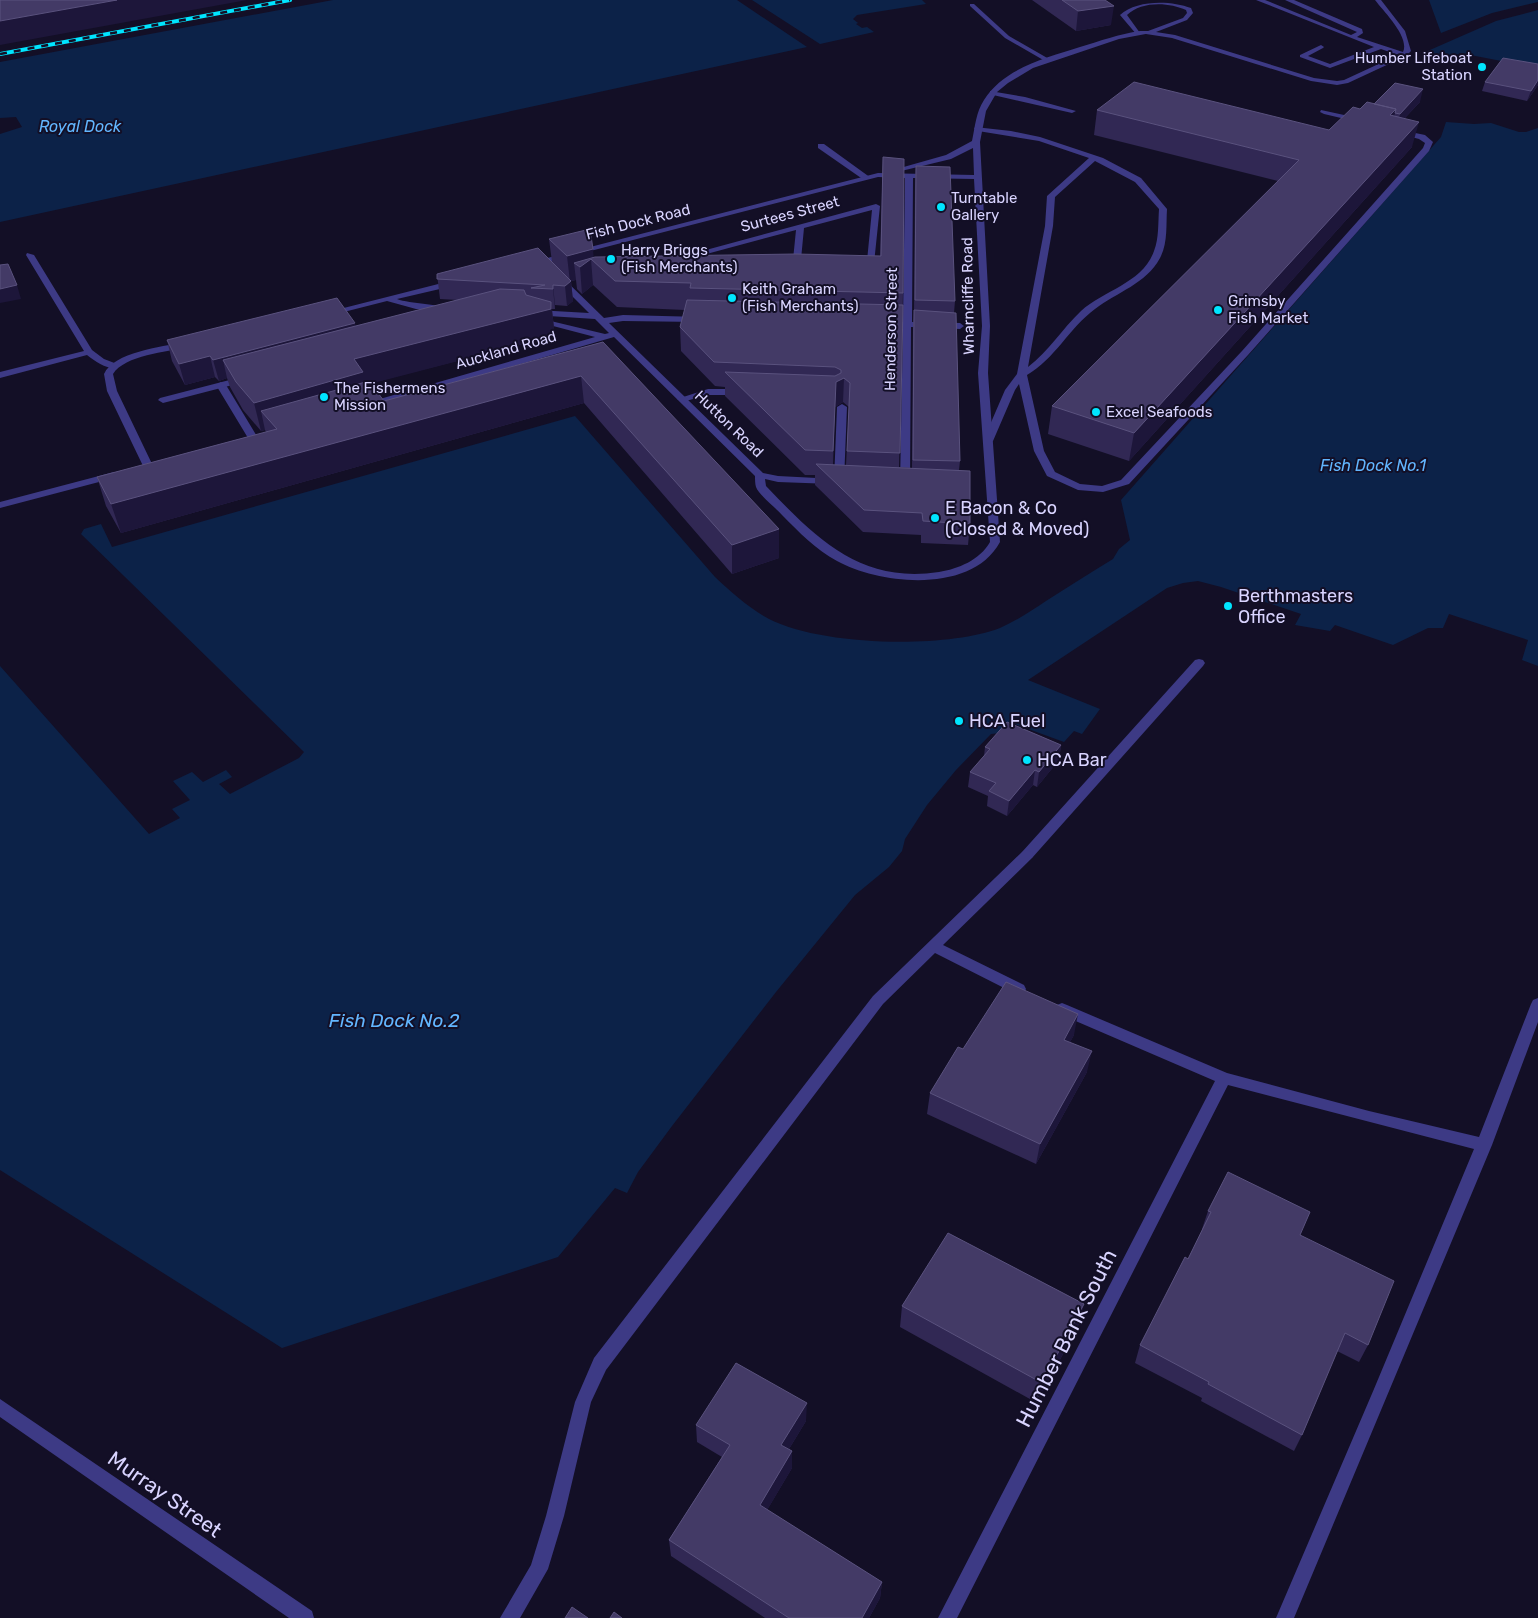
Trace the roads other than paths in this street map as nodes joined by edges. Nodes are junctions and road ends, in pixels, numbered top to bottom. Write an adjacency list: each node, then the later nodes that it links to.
1 (1181, 0): 5 (street)
2 (1259, 0): 9 (street)
3 (1288, 0): 9 (street)
4 (1378, 0): 12 (street)
5 (1170, 2): 7 (street); 8 (street)
6 (972, 5): 13 (street)
7 (1148, 32): 8 (street, Wharncliffe Road); 12 (street)
8 (1137, 33): 13 (street, Wharncliffe Road)
9 (1351, 37): 10 (street)
10 (1382, 47): 11 (street); 12 (street)
11 (1321, 48)
12 (1404, 55)
13 (1047, 60): 14 (street, Wharncliffe Road)
14 (993, 92): 15 (street); 19 (street, Wharncliffe Road)
15 (1072, 111)
16 (1324, 112): 17 (street)
17 (1369, 123)
18 (1386, 128): 48 (street)
19 (978, 129): 20 (street, Wharncliffe Road); 22 (street)
20 (976, 142): 23 (street, Fish Dock Road); 25 (street, Wharncliffe Road)
21 (821, 146): 26 (street)
22 (1094, 158): 48 (street); 48 (street)
23 (878, 175): 24 (street, Fish Dock Road); 26 (street, Fish Dock Road)
24 (909, 175): 25 (street, Fish Dock Road); 41 (street, Henderson Street)
25 (978, 176): 58 (street, Wharncliffe Road)
26 (867, 178): 31 (street, Fish Dock Road)
27 (800, 226): 29 (street, Surtees Street); 32 (street); 33 (street, Surtees Street)
28 (30, 255): 46 (street)
29 (661, 263)
30 (521, 266): 31 (street, Fish Dock Road)
31 (547, 267): 38 (street, Hutton Road)
32 (786, 275)
33 (865, 277)
34 (464, 280): 35 (street)
35 (389, 299): 36 (street); 37 (street)
36 (452, 309)
37 (316, 316)
38 (599, 318): 39 (street); 43 (street, Hutton Road); 44 (street)
39 (708, 320)
40 (876, 324): 41 (street)
41 (905, 324): 42 (street); 62 (street, Henderson Street)
42 (960, 326)
43 (616, 334): 44 (street, Auckland Road); 53 (street, Hutton Road)
44 (605, 337): 56 (street, Auckland Road)
45 (194, 343): 47 (street)
46 (89, 352): 47 (street); 50 (street)
47 (114, 366): 59 (street)
48 (1022, 374): 58 (street)
49 (258, 375): 51 (street)
50 (0, 376)
51 (221, 385): 54 (street); 57 (street)
52 (756, 393): 53 (street)
53 (682, 399): 61 (street, Hutton Road)
54 (163, 400)
55 (842, 406): 61 (street)
56 (358, 408)
57 (253, 438)
58 (988, 441): 64 (street, Wharncliffe Road)
59 (148, 466)
60 (121, 473): 63 (street)
61 (760, 474): 64 (street, Hutton Road)
62 (904, 484)
63 (0, 505)
64 (991, 550)
65 (1199, 663): 66 (street)
66 (933, 946): 67 (street); 74 (street)
67 (1034, 996)
68 (1050, 1004): 70 (street)
69 (1538, 1004): 71 (street)
70 (1224, 1078): 71 (street); 75 (street, Humber Bank South)
71 (1484, 1145): 76 (street)
72 (0, 1407): 73 (street, Murray Street)
73 (305, 1618)
74 (508, 1618)
75 (947, 1618)
76 (1285, 1618)

